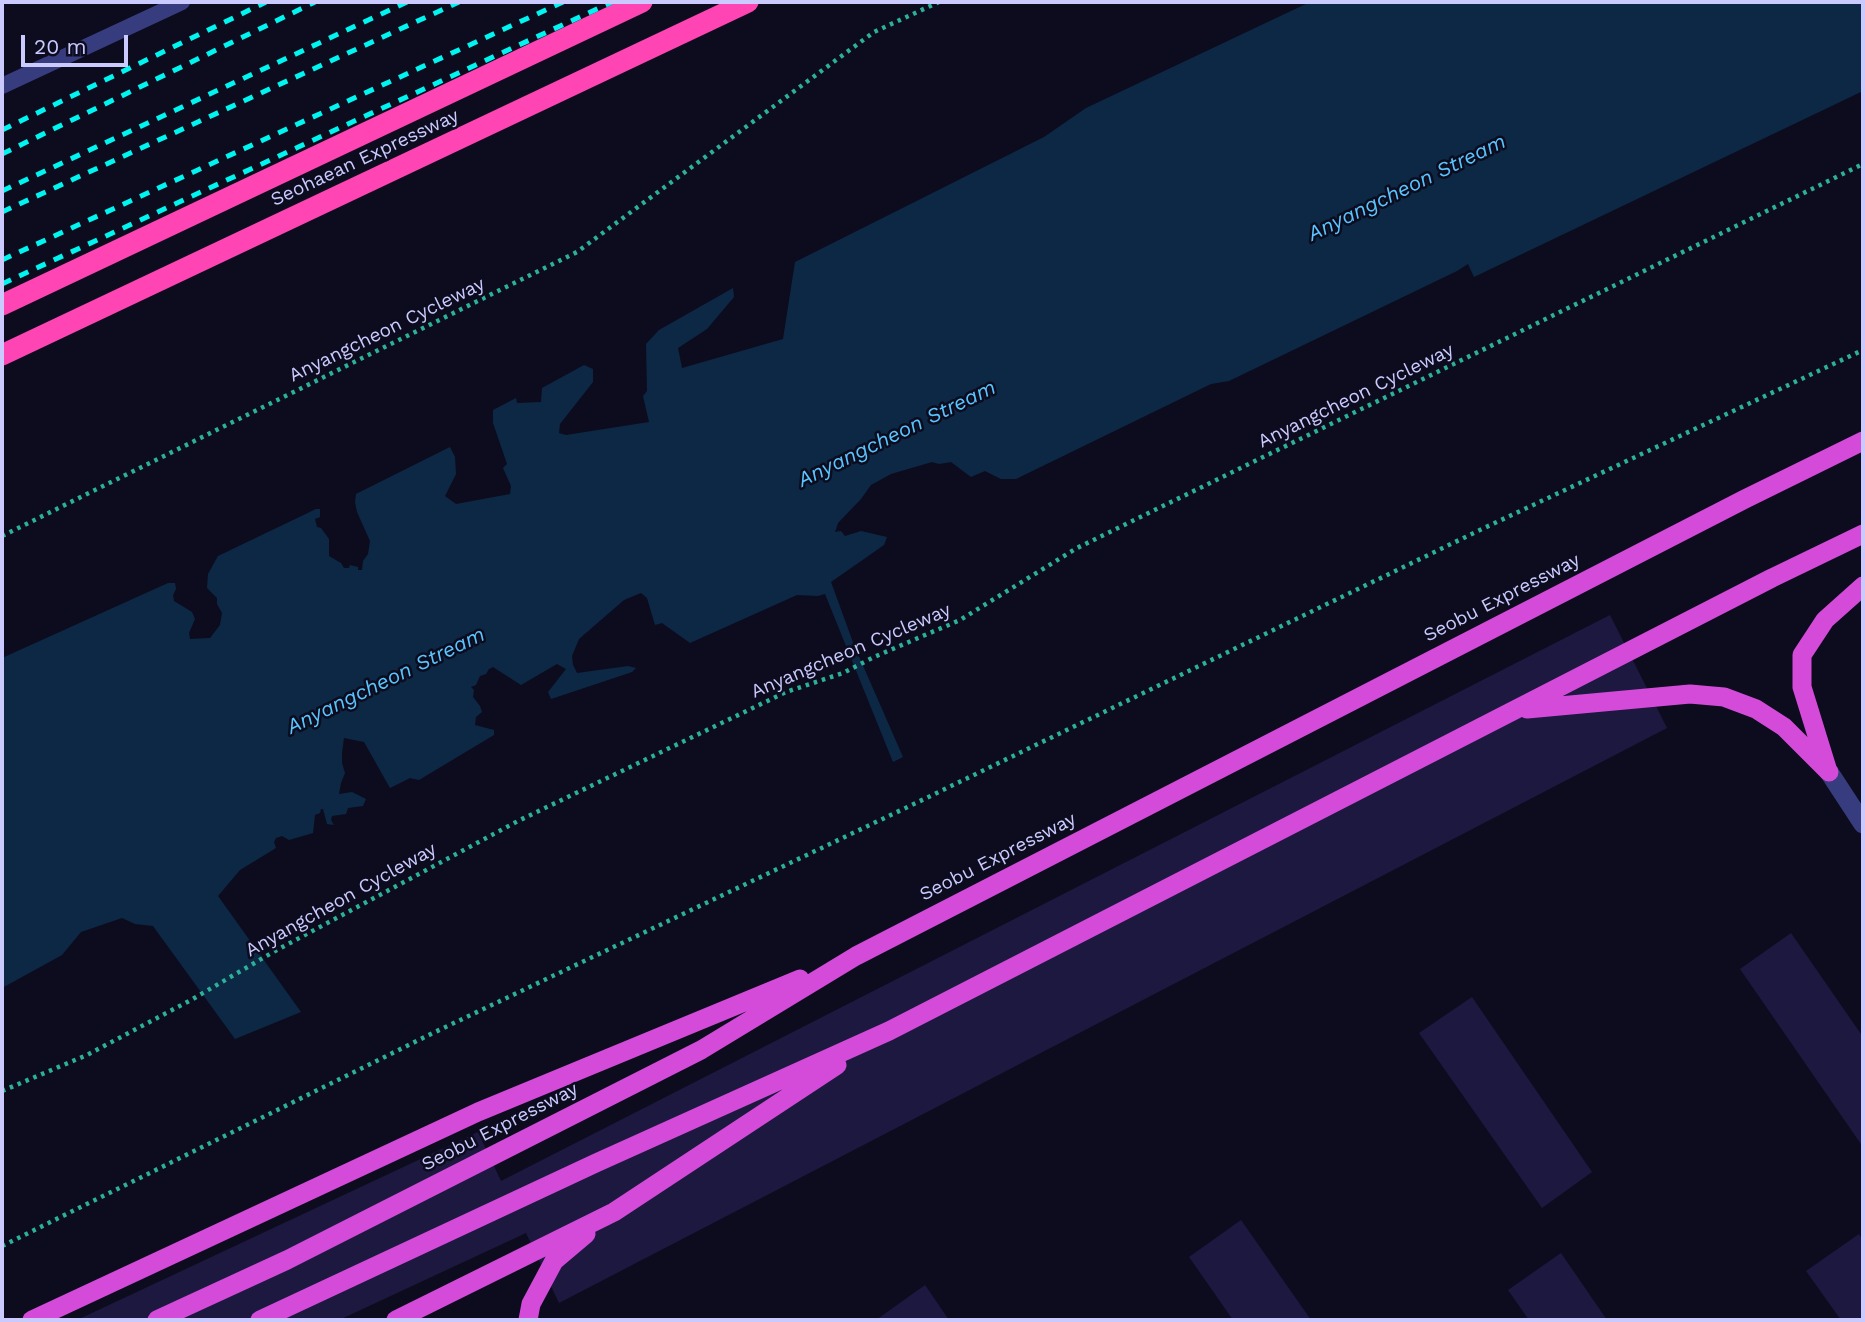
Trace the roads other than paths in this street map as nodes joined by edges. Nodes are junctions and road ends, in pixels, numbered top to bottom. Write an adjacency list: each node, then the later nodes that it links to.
1 (182, 2): 4 (lane)
2 (642, 2): 5 (highway, Seohaean Expressway)
3 (748, 2): 6 (highway, Seohaean Expressway)
4 (2, 86)
5 (2, 305)
6 (2, 355)
7 (1863, 441): 13 (highway, Seobu Expressway)
8 (1863, 534): 10 (highway)
9 (1863, 586): 11 (highway)
10 (1516, 710): 11 (highway); 14 (highway)
11 (1829, 772): 12 (street)
12 (1863, 824)
13 (856, 956): 16 (highway); 17 (highway, Seobu Expressway)
14 (889, 1031): 15 (highway); 18 (highway)
15 (614, 1212): 19 (highway); 20 (highway)
16 (32, 1320)
17 (157, 1320)
18 (260, 1320)
19 (396, 1320)
20 (528, 1320)

